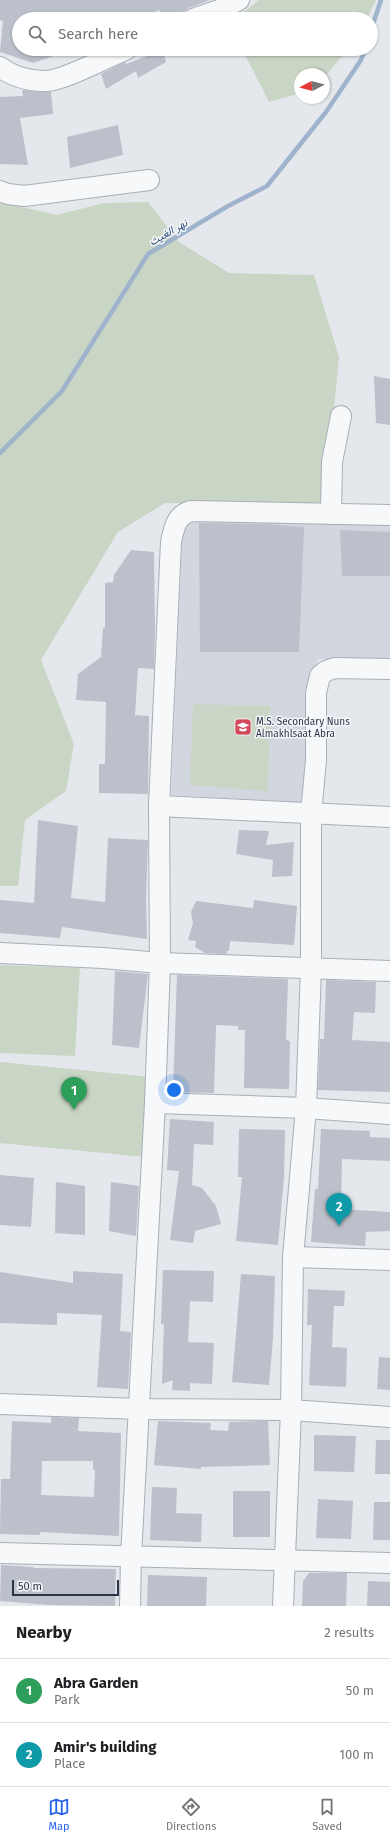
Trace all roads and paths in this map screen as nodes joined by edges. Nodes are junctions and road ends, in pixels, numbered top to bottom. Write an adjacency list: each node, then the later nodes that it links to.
1 (239, 0): 2 (street)
2 (213, 12)
3 (112, 56): 4 (street)
4 (0, 67)
5 (149, 180): 6 (street)
6 (0, 191)
7 (341, 416): 8 (street)
8 (331, 514): 9 (street); 11 (street)
9 (390, 515)
10 (390, 669): 12 (street)
11 (159, 806): 12 (street); 15 (street)
12 (311, 814): 13 (street); 16 (street)
13 (390, 817)
14 (0, 953): 15 (street)
15 (160, 962): 16 (street); 18 (street)
16 (311, 968): 17 (street); 19 (street)
17 (390, 971)
18 (155, 1103): 19 (street); 24 (street)
19 (306, 1108): 20 (street); 21 (street)
20 (390, 1114)
21 (294, 1257): 22 (street); 25 (street)
22 (390, 1260)
23 (0, 1404): 24 (street)
24 (139, 1409): 25 (street); 28 (street)
25 (291, 1410): 26 (street); 29 (street)
26 (390, 1417)
27 (0, 1553): 28 (street)
28 (131, 1557): 29 (street); 31 (street)
29 (285, 1562): 30 (street); 32 (street)
30 (390, 1563)
31 (130, 1606)
32 (284, 1606)

